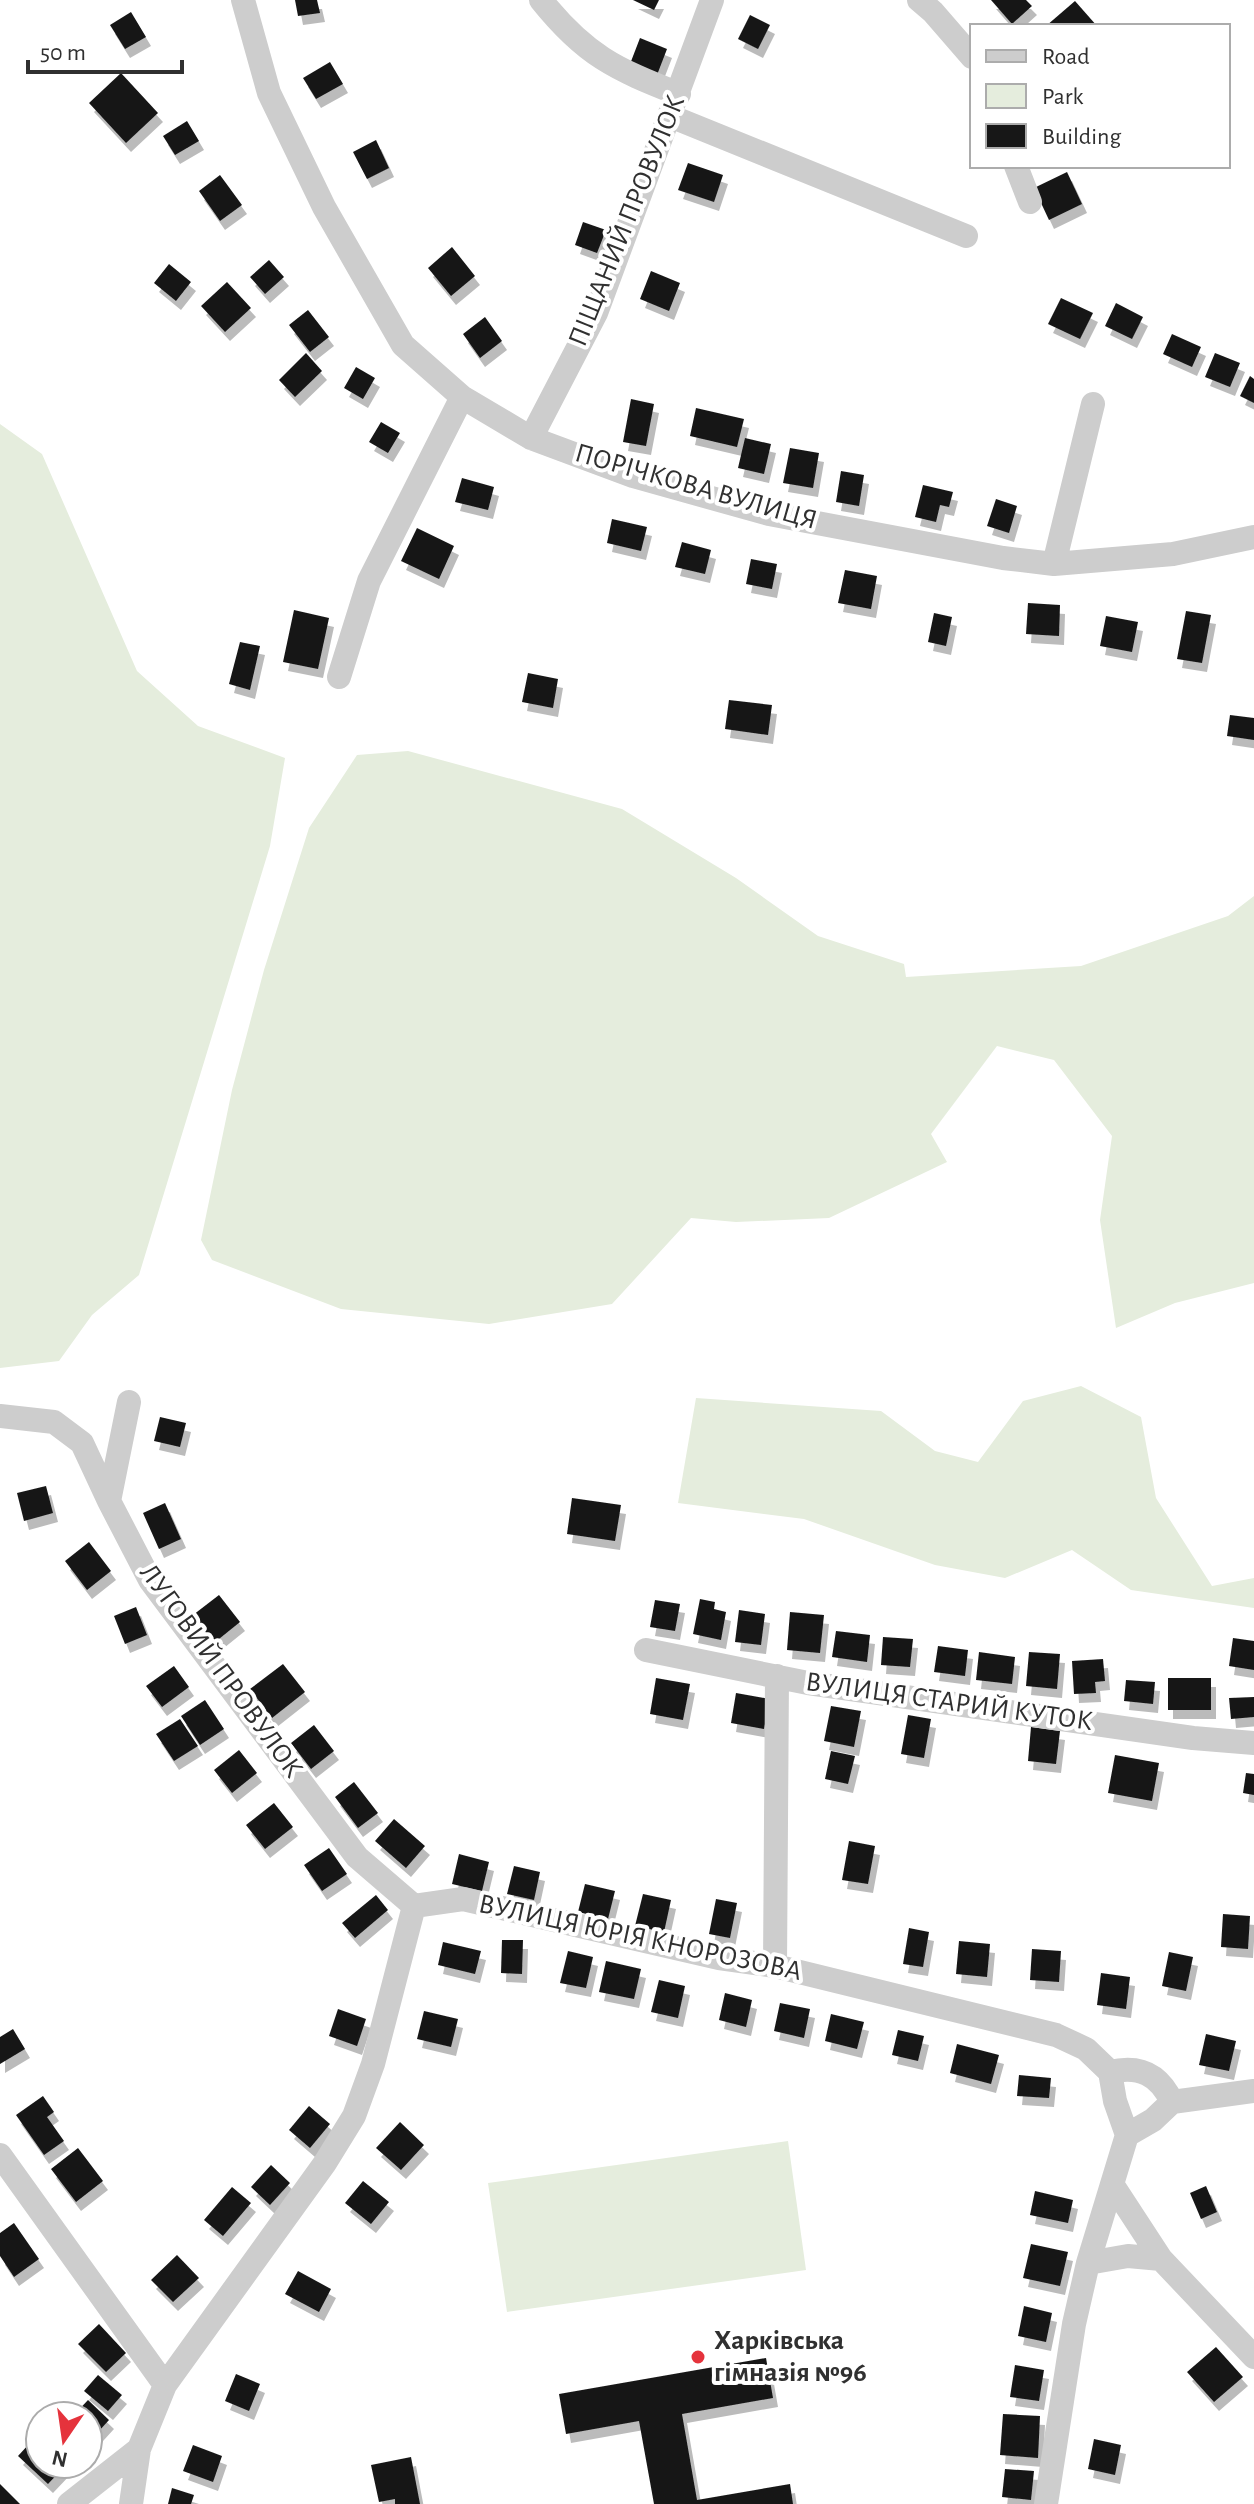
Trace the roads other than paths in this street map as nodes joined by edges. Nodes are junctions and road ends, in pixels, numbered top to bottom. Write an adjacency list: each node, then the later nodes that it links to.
1 (243, 0): 10 (street, ПОРІЧКОВА ВУЛИЦЯ)
2 (541, 0): 6 (street)
3 (712, 0): 6 (street, ПІЩАНИЙ ПРОВУЛОК)
4 (919, 0): 5 (street)
5 (970, 55)
6 (675, 105): 9 (street); 12 (street, ПІЩАНИЙ ПРОВУЛОК)
7 (1017, 168): 8 (street)
8 (1030, 202)
9 (966, 236)
10 (462, 397): 12 (street, ПОРІЧКОВА ВУЛИЦЯ); 15 (street)
11 (1093, 404): 14 (street)
12 (531, 438): 14 (street, ПОРІЧКОВА ВУЛИЦЯ)
13 (1254, 537): 14 (street, ПОРІЧКОВА ВУЛИЦЯ)
14 (1054, 564)
15 (339, 677)
16 (129, 1402): 18 (street)
17 (0, 1416): 18 (street, ЛУГОВИЙ ПРОВУЛОК)
18 (109, 1501): 22 (street, ЛУГОВИЙ ПРОВУЛОК)
19 (646, 1650): 20 (street, ВУЛИЦЯ СТАРИЙ КУТОК)
20 (777, 1676): 21 (street, ВУЛИЦЯ СТАРИЙ КУТОК); 23 (street)
21 (1254, 1743)
22 (414, 1906): 23 (street, ВУЛИЦЯ ЮРІЯ КНОРОЗОВА); 33 (street)
23 (775, 1966): 24 (street, ВУЛИЦЯ ЮРІЯ КНОРОЗОВА)
24 (1110, 2072): 26 (street); 27 (street)
25 (1254, 2091): 26 (street)
26 (1172, 2102): 27 (street)
27 (1127, 2135): 29 (street)
28 (0, 2155): 33 (street)
29 (1112, 2184): 30 (street); 31 (street)
30 (1161, 2259): 31 (street); 32 (street)
31 (1088, 2263): 37 (street)
32 (1254, 2357)
33 (165, 2385): 34 (street)
34 (139, 2449): 35 (street); 36 (street)
35 (69, 2504)
36 (131, 2504)
37 (1046, 2504)

